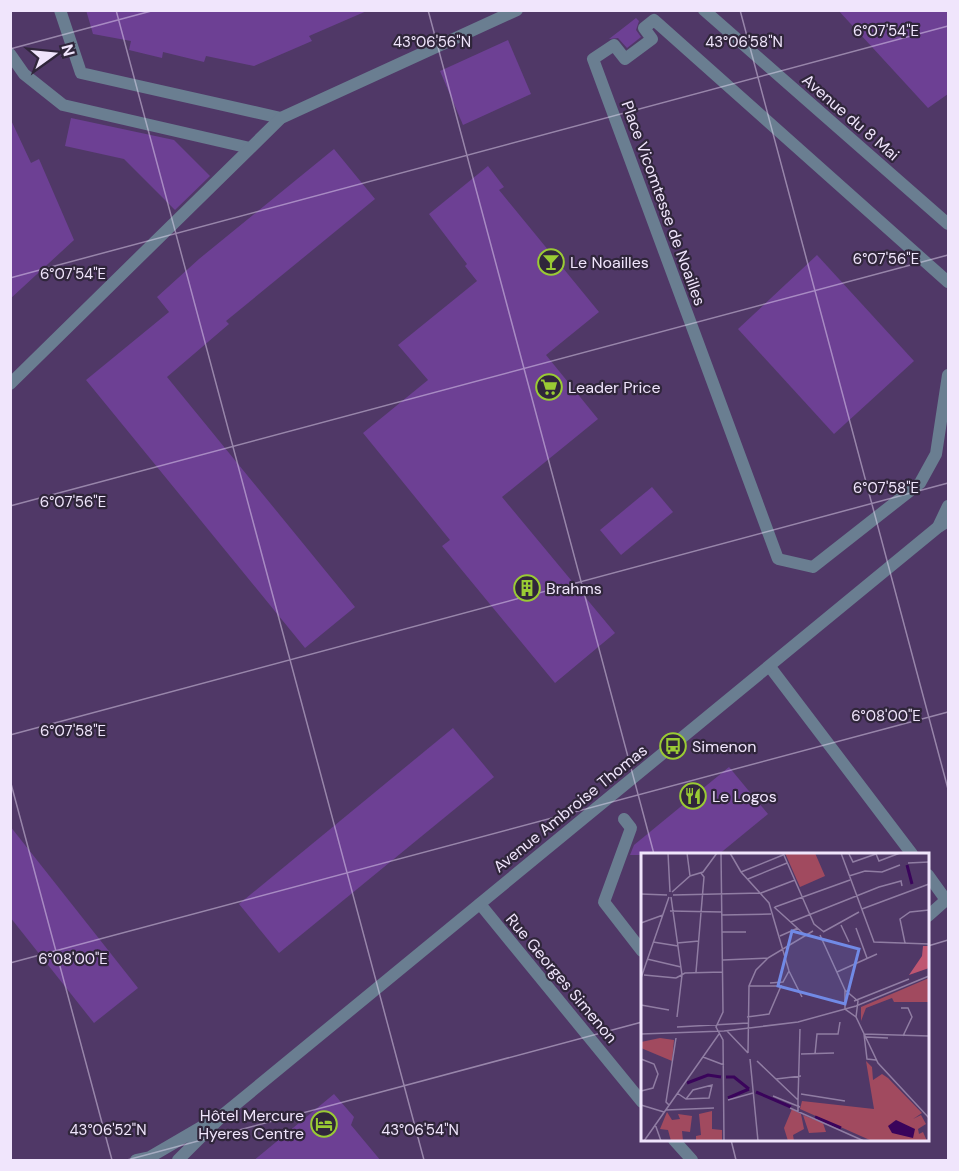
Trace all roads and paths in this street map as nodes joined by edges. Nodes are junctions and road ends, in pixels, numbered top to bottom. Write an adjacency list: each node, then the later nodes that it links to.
1 (60, 10): 5 (street)
2 (517, 10): 5 (street)
3 (704, 10): 7 (street, Avenue du 8 Mai)
4 (10, 54): 6 (street)
5 (281, 118): 6 (street)
6 (250, 148): 10 (street)
7 (947, 219)
8 (948, 282): 9 (street, Place Vicomtesse de Noailles)
9 (948, 375)
10 (10, 384)
11 (948, 506): 12 (street, Avenue Ambroise Thomas)
12 (943, 524): 13 (street, Avenue Ambroise Thomas)
13 (770, 667): 15 (street); 17 (street, Avenue Ambroise Thomas)
14 (624, 819): 19 (street)
15 (910, 853)
16 (929, 878): 18 (street)
17 (480, 904): 20 (street, Rue Georges Simenon); 21 (street, Avenue Ambroise Thomas)
18 (930, 914)
19 (641, 950)
20 (641, 1101)
21 (224, 1114): 23 (street, Avenue Ambroise Thomas); 24 (street, Avenue Ambroise Thomas)
22 (675, 1141): 25 (street)
23 (136, 1161)
24 (178, 1161)
25 (692, 1161)

